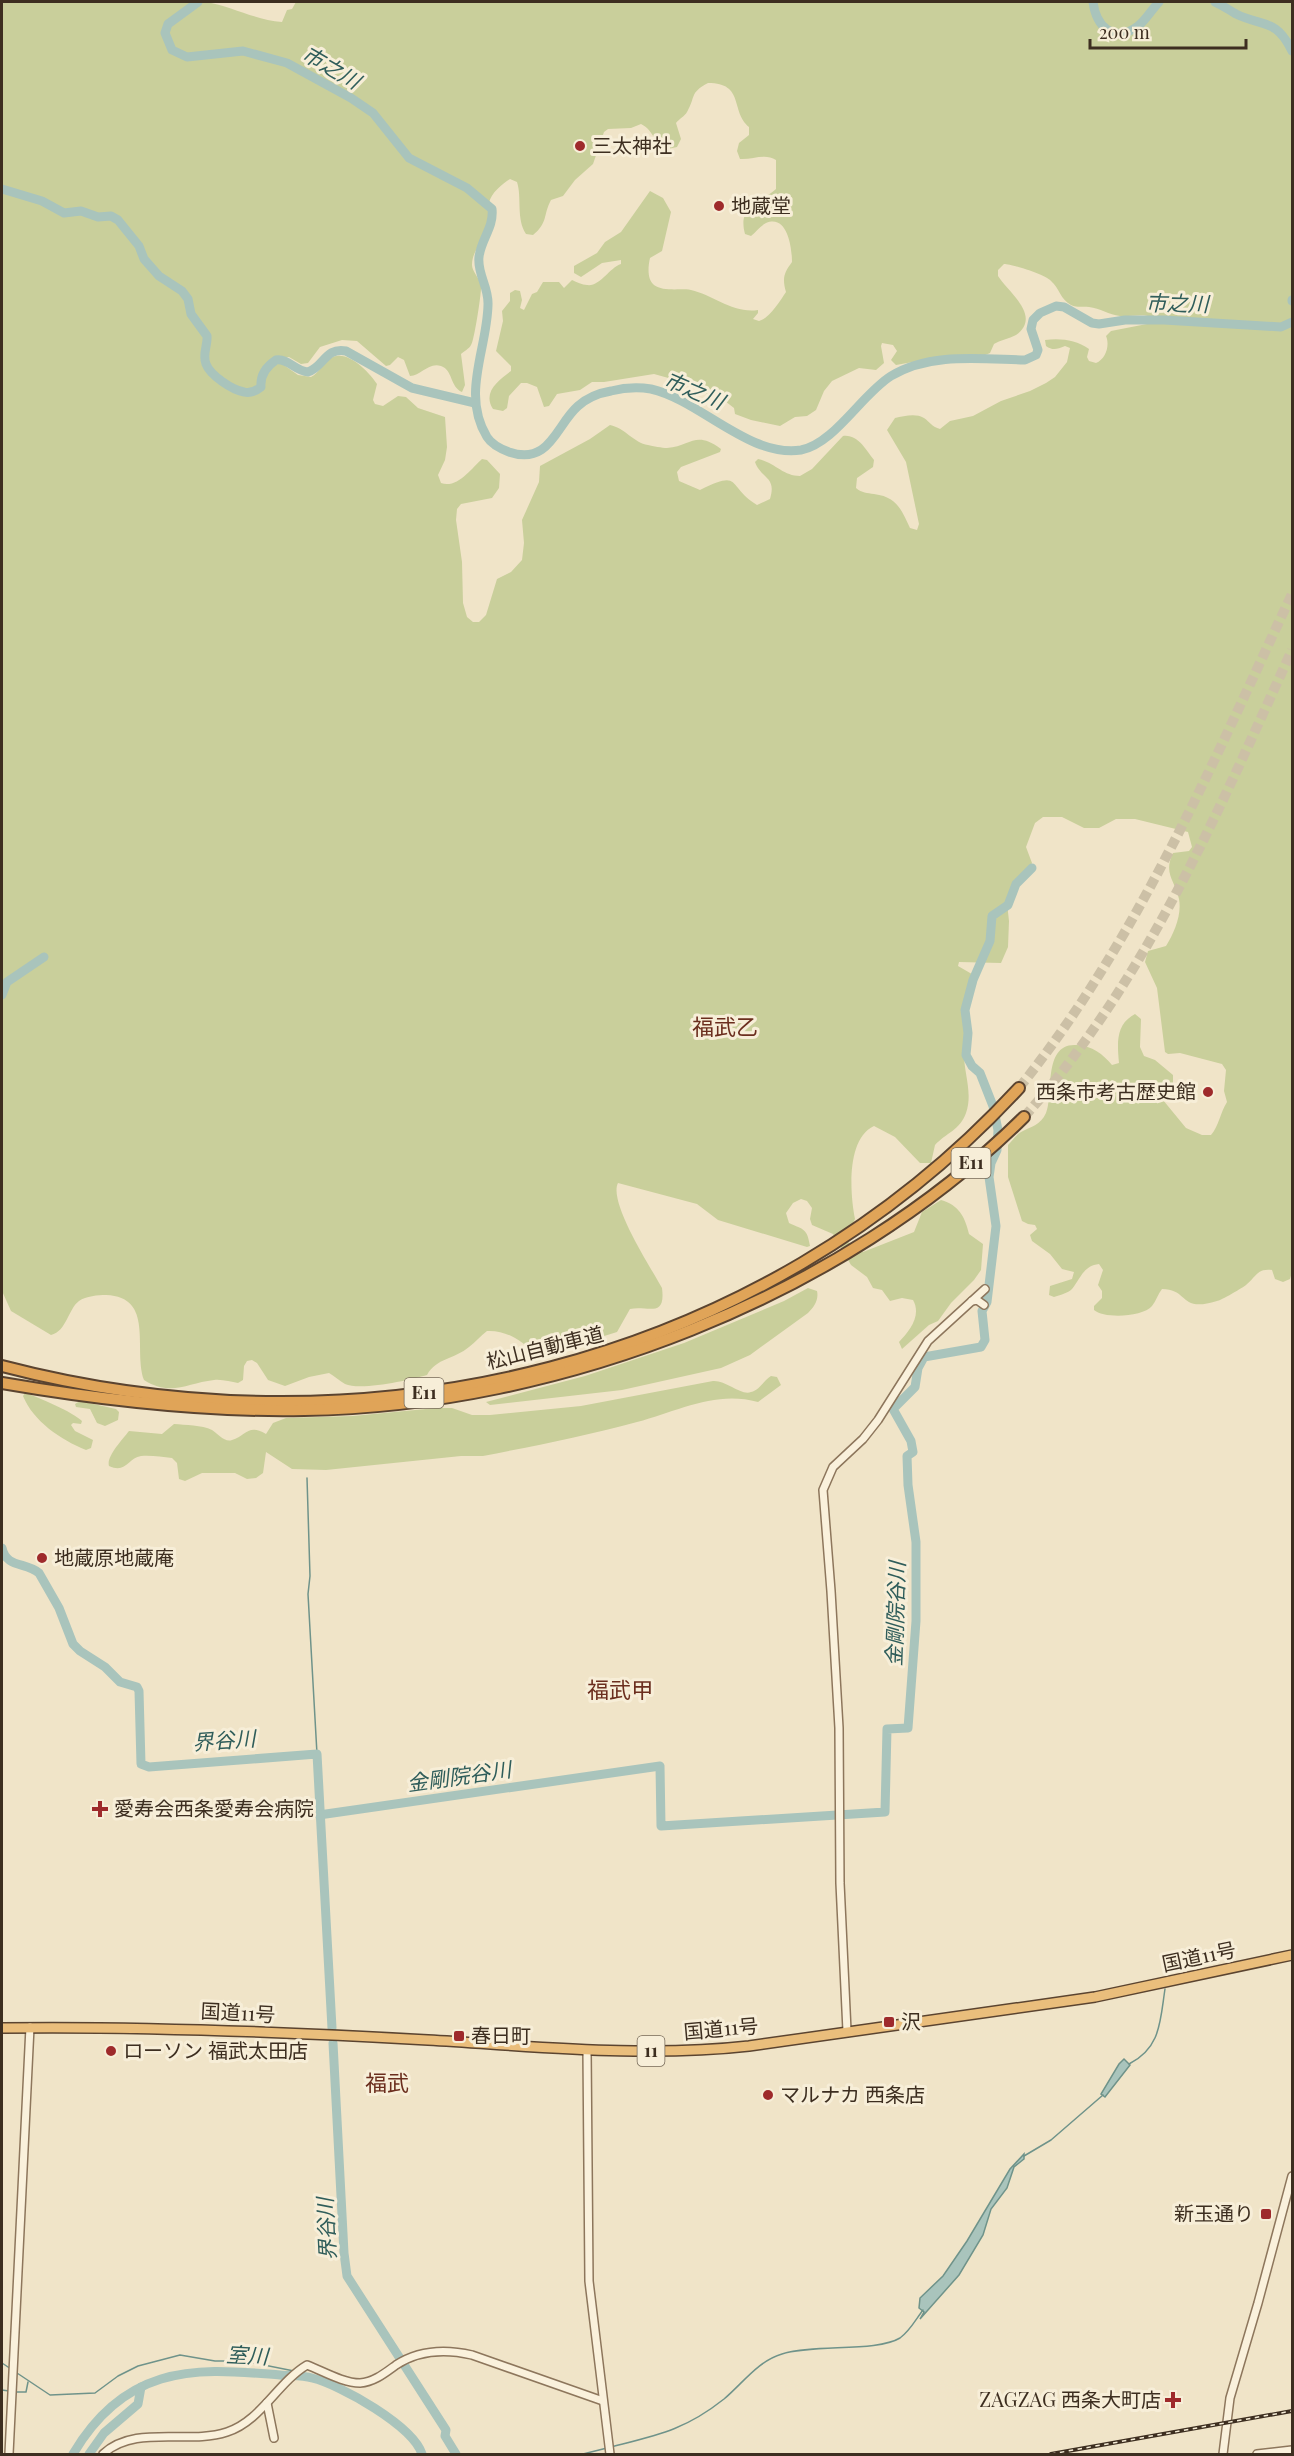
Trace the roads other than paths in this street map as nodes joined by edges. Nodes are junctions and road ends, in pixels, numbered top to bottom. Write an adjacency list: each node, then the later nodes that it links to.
1 (1016, 1092): 6 (highway, 松山自動車道 / E11)
2 (1022, 1119): 7 (highway, 松山自動車道 / E11)
3 (985, 1289): 4 (street)
4 (969, 1302): 5 (street); 11 (street)
5 (984, 1305)
6 (2, 1366)
7 (2, 1383)
8 (1293, 1955): 11 (highway, 国道11号 / 11)
9 (30, 2027): 10 (highway, 国道11号 / 11); 12 (highway, 国道11号 / 11); 18 (street)
10 (2, 2028)
11 (847, 2031): 12 (highway, 国道11号 / 11)
12 (587, 2050): 14 (street)
13 (1293, 2176): 21 (street)
14 (603, 2401): 15 (street); 20 (street)
15 (267, 2403): 16 (street); 19 (street)
16 (273, 2438)
17 (1293, 2450): 22 (street)
18 (9, 2454)
19 (103, 2454)
20 (610, 2454)
21 (1223, 2454)
22 (1257, 2454)

